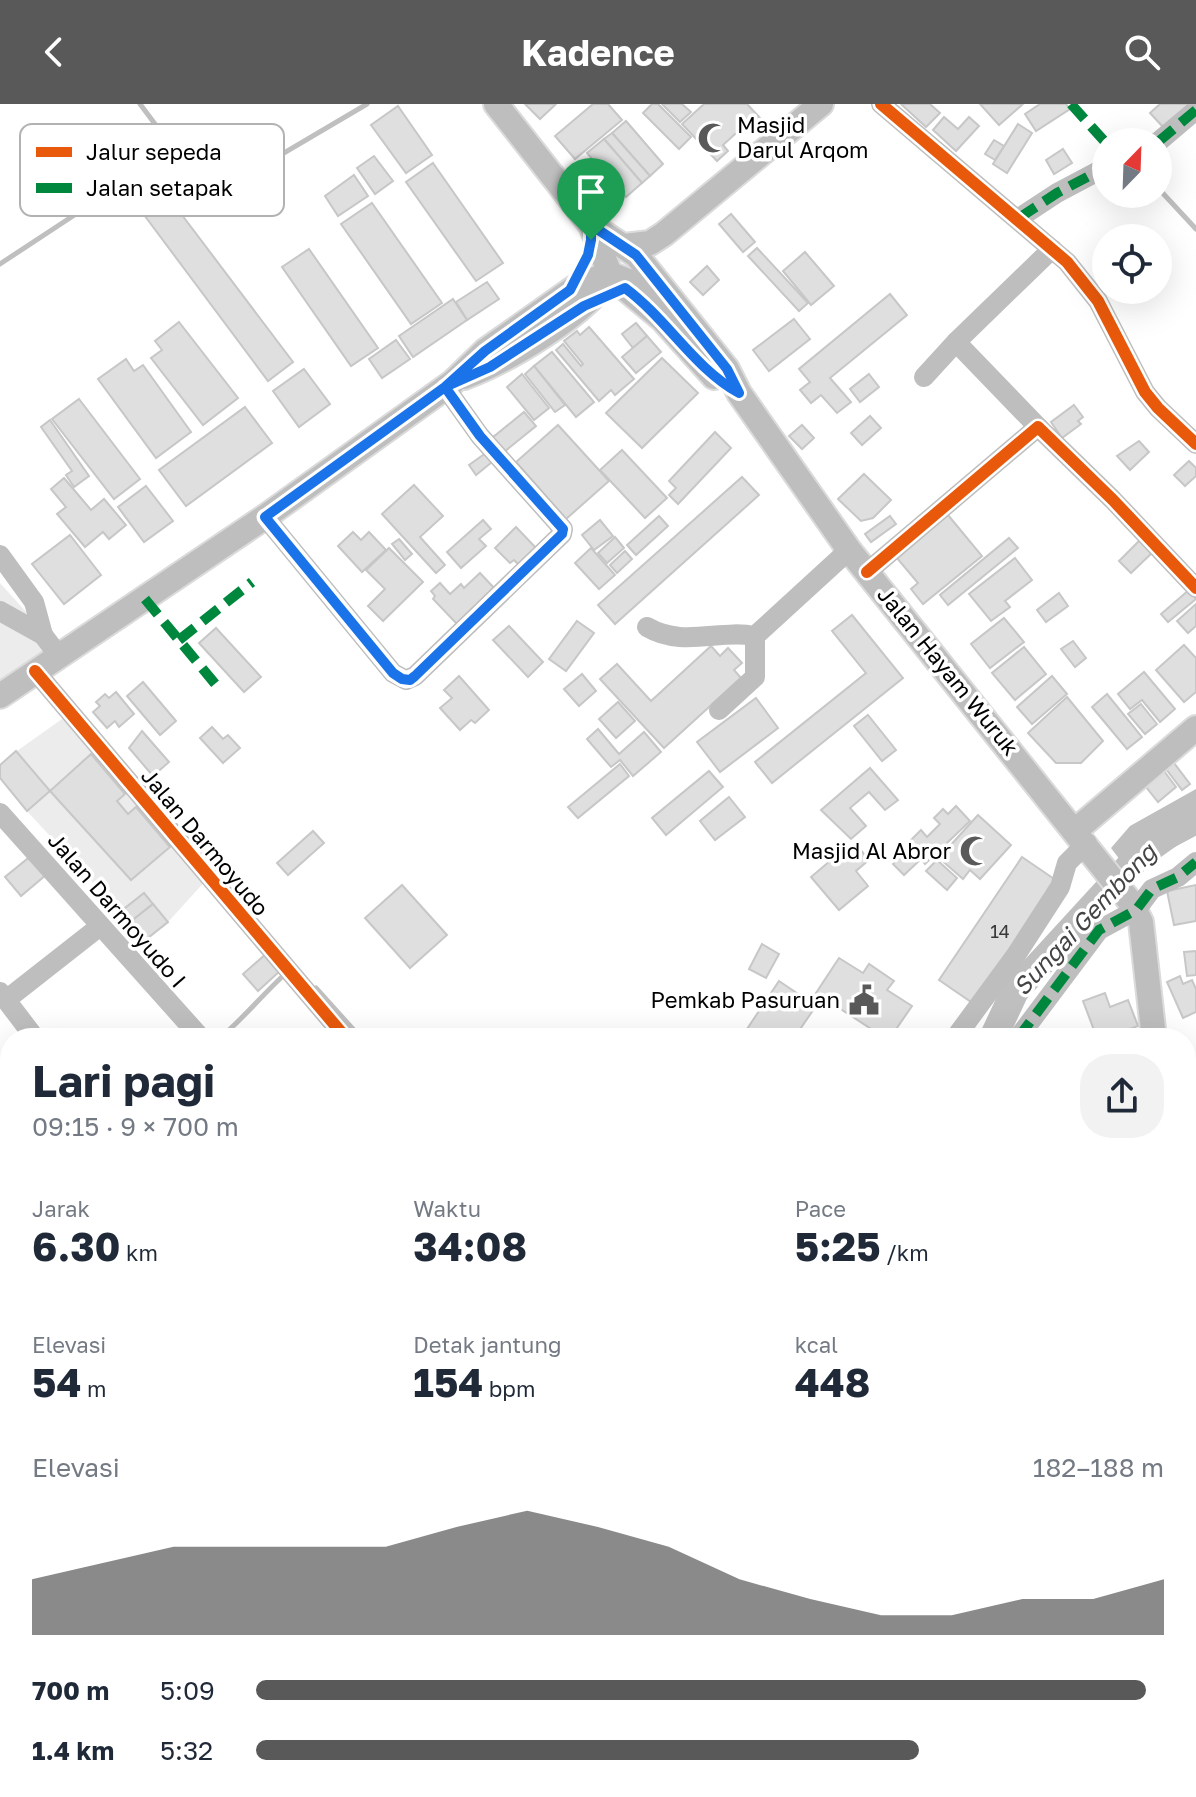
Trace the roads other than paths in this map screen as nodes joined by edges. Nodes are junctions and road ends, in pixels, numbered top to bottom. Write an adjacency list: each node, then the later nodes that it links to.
1 (496, 104): 8 (main road)
2 (821, 104): 10 (main road)
3 (881, 104): 7 (street)
4 (1193, 120): 5 (street)
5 (1172, 133)
6 (1092, 174): 7 (street)
7 (1019, 218): 9 (street)
8 (591, 225): 10 (main road); 10 (main road); 11 (main road)
9 (1052, 249): 12 (street); 17 (street)
10 (632, 270): 11 (main road); 15 (main road, Jalan Hayam Wuruk); 15 (main road, Jalan Hayam Wuruk)
11 (577, 298): 14 (main road)
12 (956, 342): 13 (street); 16 (street)
13 (924, 377)
14 (449, 384): 18 (main road); 18 (street)
15 (739, 393): 19 (main road, Jalan Hayam Wuruk)
16 (1038, 427): 21 (street); 22 (street)
17 (1196, 444)
18 (265, 517): 27 (main road)
19 (849, 550): 21 (main road, Jalan Hayam Wuruk); 26 (street)
20 (0, 555): 25 (street)
21 (867, 572): 33 (main road, Jalan Hayam Wuruk)
22 (1196, 588)
23 (0, 611): 25 (street)
24 (647, 627): 26 (street)
25 (43, 635): 27 (street)
26 (755, 636): 30 (street)
27 (59, 656): 28 (main road)
28 (35, 671): 29 (main road); 40 (street, Jalan Darmoyudo)
29 (0, 696)
30 (719, 710)
31 (1196, 728): 33 (main road)
32 (0, 813): 36 (street, Jalan Darmoyudo I)
33 (1085, 841): 35 (main road, Jalan Hayam Wuruk); 41 (street)
34 (1196, 862): 35 (street)
35 (1134, 907): 42 (street); 43 (main road)
36 (99, 927): 37 (street); 39 (street, Jalan Darmoyudo I)
37 (3, 996): 38 (street)
38 (27, 1028)
39 (192, 1028)
40 (337, 1028)
41 (962, 1028)
42 (1026, 1028)
43 (1153, 1028)

